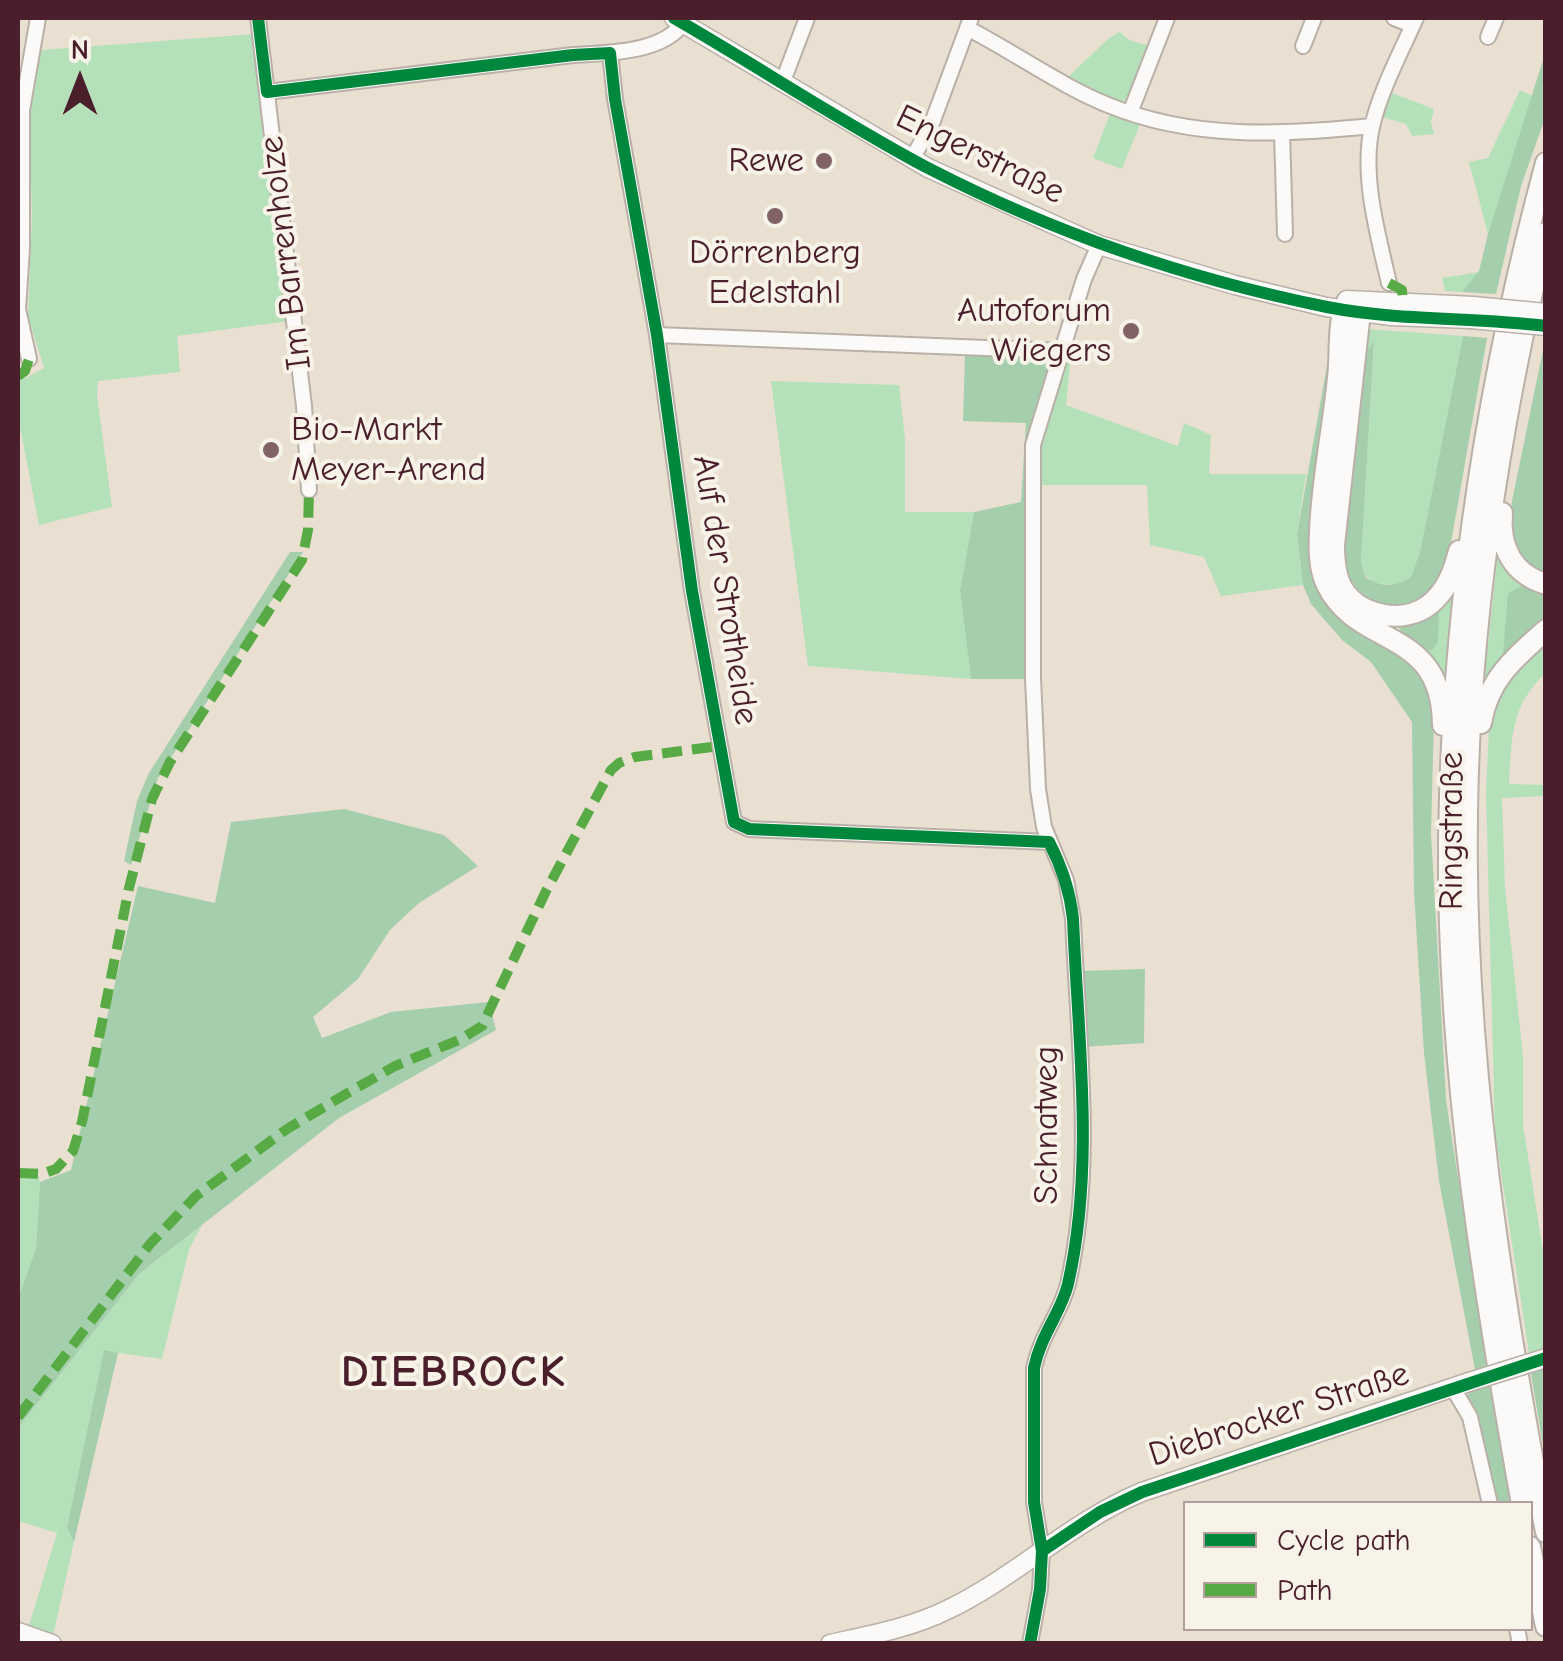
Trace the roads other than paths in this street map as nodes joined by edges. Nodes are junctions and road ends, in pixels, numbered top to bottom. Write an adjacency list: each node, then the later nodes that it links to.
1 (38, 18): 31 (street)
2 (258, 18): 15 (street, Im Barrenholze)
3 (807, 18): 14 (street)
4 (1167, 18): 16 (street)
5 (1314, 18): 12 (street)
6 (1394, 18): 9 (street)
7 (1496, 18): 11 (street)
8 (679, 20): 13 (street); 14 (main road, Engerstraße)
9 (1414, 21): 17 (street)
10 (969, 22): 16 (street); 19 (street)
11 (1488, 37)
12 (1303, 46)
13 (610, 53): 15 (street); 29 (street, Auf der Strotheide)
14 (783, 81): 19 (main road, Engerstraße)
15 (267, 92): 33 (street, Im Barrenholze)
16 (1130, 113): 18 (street)
17 (1372, 126): 18 (street); 24 (street)
18 (1282, 133): 22 (street)
19 (912, 159): 23 (main road, Engerstraße)
20 (1546, 163): 34 (highway, Ringstraße)
21 (1546, 233): 32 (highway, Ringstraße)
22 (1285, 234)
23 (1098, 244): 25 (main road, Engerstraße); 30 (street, Schnatweg)
24 (1389, 283)
25 (1352, 307): 26 (main road, Engerstraße); 34 (highway); 37 (highway)
26 (1472, 312): 27 (main road, Engerstraße, bridge); 28 (main road, Engerstraße, bridge)
27 (1546, 312)
28 (1546, 326)
29 (658, 335): 30 (street); 38 (street, Auf der Strotheide)
30 (1062, 351): 38 (street, Schnatweg)
31 (29, 359)
32 (1508, 408): 35 (highway); 37 (highway, Ringstraße)
33 (309, 490)
34 (1474, 513): 37 (highway, Ringstraße)
35 (1546, 584)
36 (1546, 630): 37 (highway)
37 (1458, 806): 42 (highway, Ringstraße); 43 (highway, Ringstraße)
38 (1049, 842): 44 (street, Schnatweg)
39 (1546, 1358): 40 (main road, Diebrocker Straße, bridge)
40 (1461, 1385): 41 (street); 44 (main road, Diebrocker Straße)
41 (1489, 1501)
42 (1521, 1501)
43 (1546, 1532)
44 (1042, 1552): 49 (main road, Diebrocker Straße); 50 (street, Schnatweg)
45 (1533, 1562): 46 (highway)
46 (1546, 1626)
47 (18, 1632): 48 (main road)
48 (52, 1644)
49 (830, 1644)
50 (1030, 1644)

